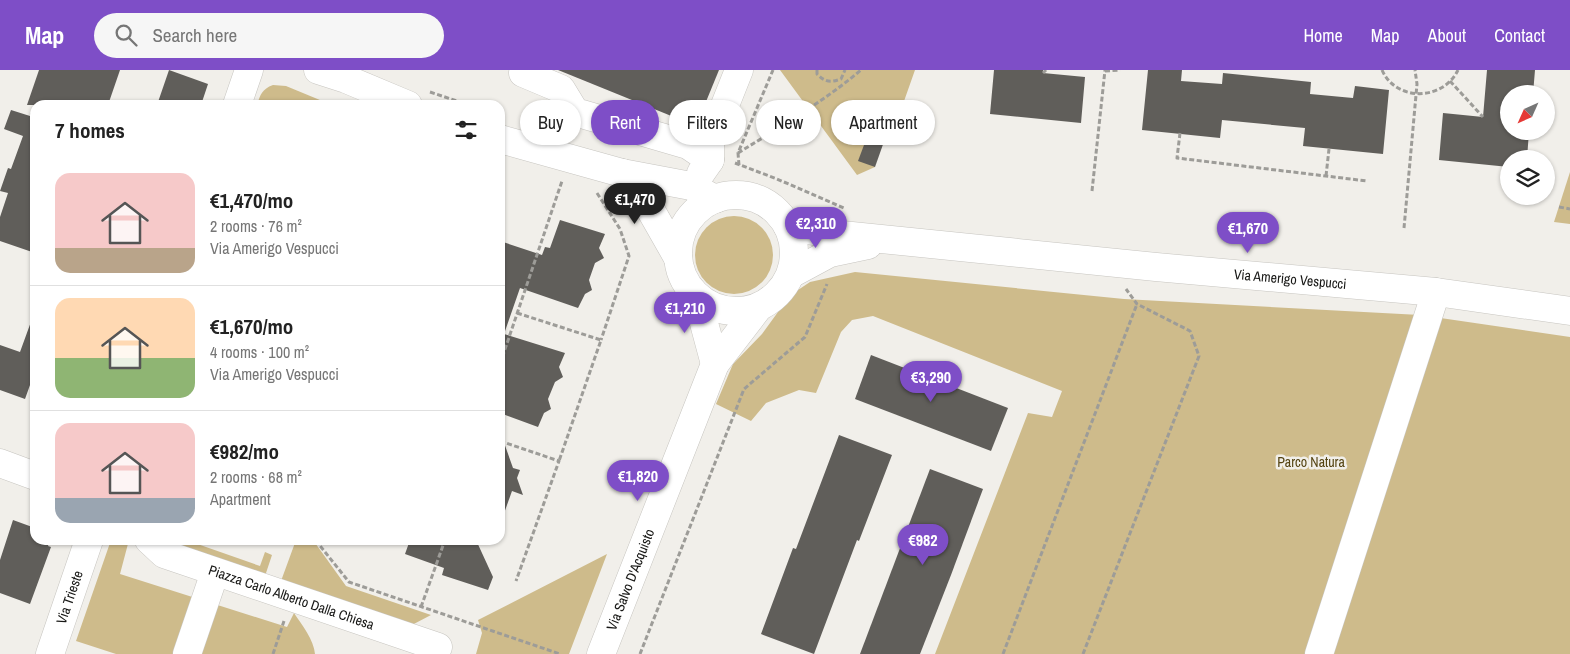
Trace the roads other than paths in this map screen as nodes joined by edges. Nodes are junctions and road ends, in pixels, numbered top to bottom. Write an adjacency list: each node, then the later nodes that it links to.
1 (249, 70): 5 (street)
2 (318, 70): 6 (street)
3 (739, 70): 8 (street)
4 (523, 73): 8 (street)
5 (239, 100)
6 (396, 100)
7 (505, 141): 9 (street)
8 (710, 160): 10 (street)
9 (622, 173): 10 (street); 14 (street, Via Amerigo Vespucci)
10 (691, 186): 11 (street)
11 (715, 199): 12 (street, Via Amerigo Vespucci); 14 (street, Via Amerigo Vespucci)
12 (788, 227): 13 (street, Via Amerigo Vespucci); 15 (street, Via Amerigo Vespucci)
13 (920, 242): 15 (street, Via Amerigo Vespucci); 17 (street, Via Amerigo Vespucci)
14 (678, 258): 16 (street, Via Amerigo Vespucci)
15 (791, 274): 18 (street, Via Amerigo Vespucci)
16 (692, 291): 18 (street, Via Amerigo Vespucci); 20 (street)
17 (1436, 292): 19 (street, Via Amerigo Vespucci); 30 (street)
18 (758, 308): 20 (street, Via Salvo D'Acquisto)
19 (1570, 311)
20 (715, 364): 29 (street, Via Salvo D'Acquisto)
21 (0, 463): 22 (street)
22 (30, 474)
23 (87, 545): 27 (street, Via Trieste)
24 (153, 545): 25 (street, Piazza Carlo Alberto Dalla Chiesa)
25 (215, 572): 26 (street, Piazza Carlo Alberto Dalla Chiesa); 28 (street)
26 (438, 647)
27 (50, 654)
28 (187, 654)
29 (601, 654)
30 (1319, 654)

